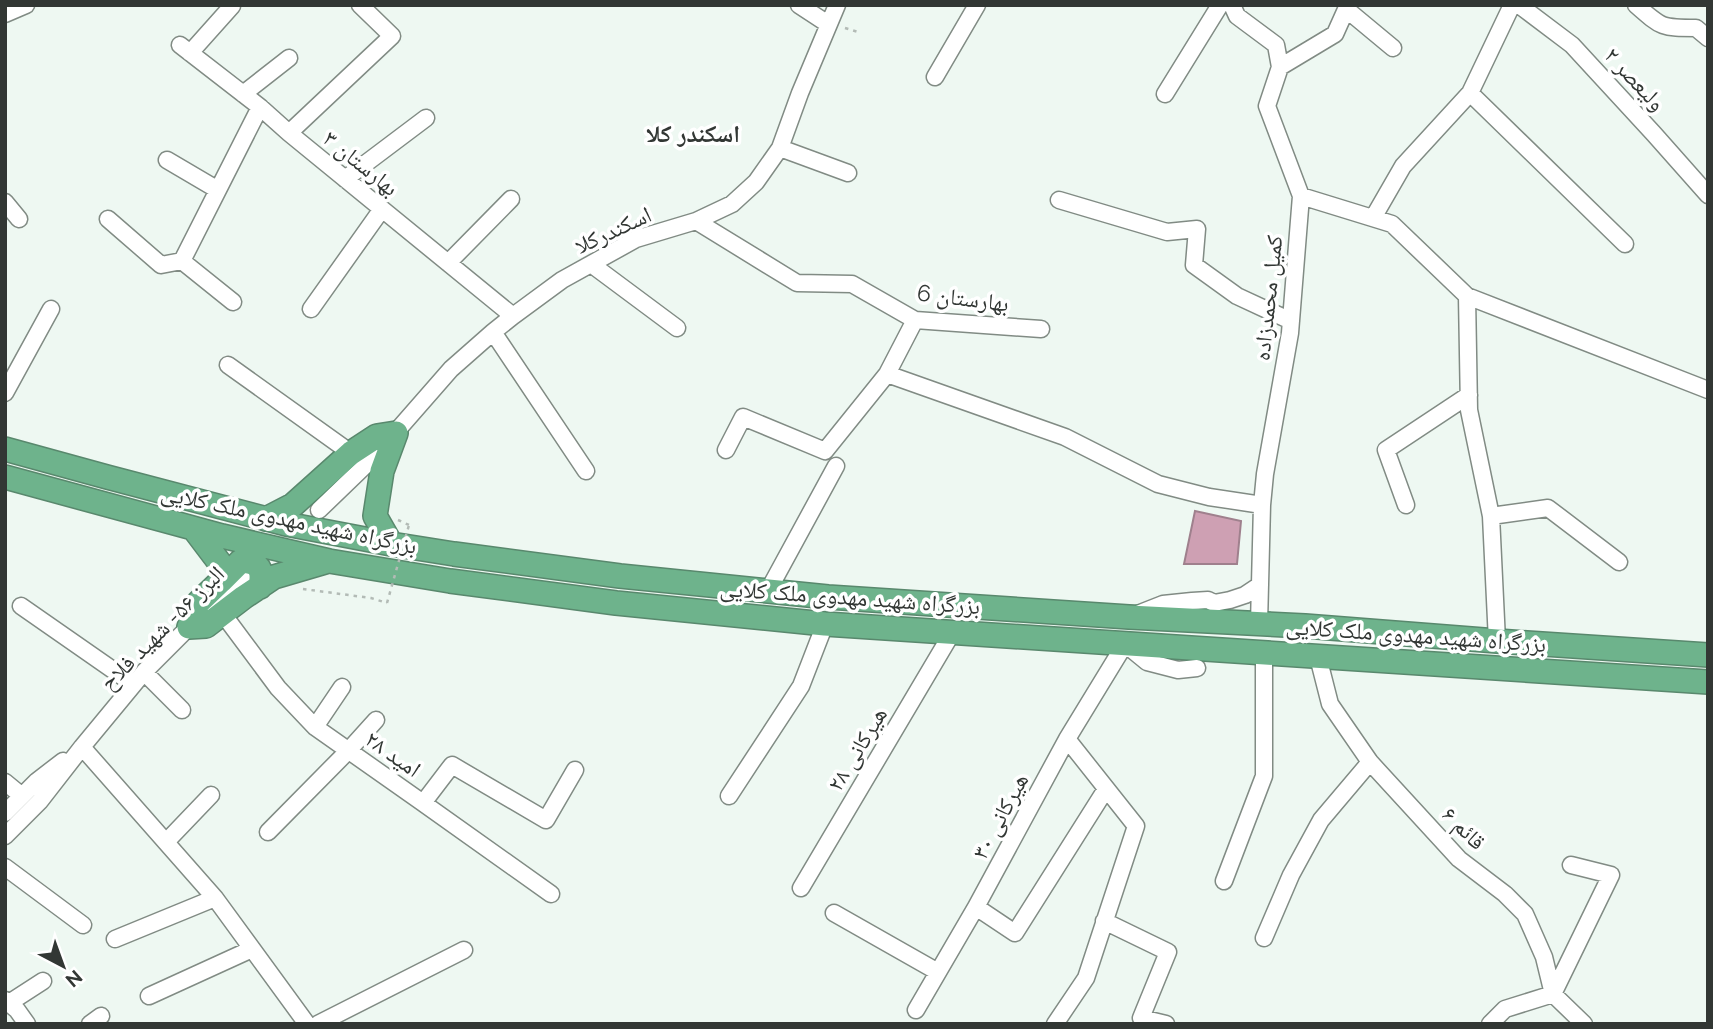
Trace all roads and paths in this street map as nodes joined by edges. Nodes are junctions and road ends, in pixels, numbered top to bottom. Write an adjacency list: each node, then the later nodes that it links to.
1 (26, 5): 13 (street)
2 (360, 5): 25 (street)
3 (799, 5): 14 (street)
4 (836, 5): 14 (street, اسکندرکلا)
5 (977, 5): 19 (street)
6 (1220, 5): 20 (street)
7 (1232, 5): 18 (street)
8 (1512, 5): 21 (street)
9 (1519, 5): 31 (street, ولیعصر ۲)
10 (1636, 5): 15 (street)
11 (232, 6): 22 (street, بهارستان ۳)
12 (1347, 7): 16 (street); 18 (street)
13 (5, 14)
14 (828, 24): 26 (street, اسکندرکلا)
15 (1708, 38)
16 (1393, 48)
17 (289, 58): 22 (street)
18 (1280, 67): 32 (street, کمیل محمدزاده)
19 (935, 77)
20 (1165, 93)
21 (1470, 93): 37 (street); 41 (street)
22 (243, 94): 23 (street, بهارستان ۳)
23 (260, 107): 25 (street, بهارستان ۳); 30 (street)
24 (426, 118): 29 (street)
25 (289, 133): 29 (street, بهارستان ۳)
26 (780, 148): 28 (street); 40 (street, اسکندرکلا)
27 (167, 160): 30 (street)
28 (848, 173)
29 (345, 180): 36 (street, بهارستان ۳)
30 (218, 190): 42 (street)
31 (1708, 195)
32 (1301, 196): 37 (street); 51 (street, کمیل محمدزاده)
33 (512, 199): 43 (street)
34 (1059, 200): 51 (street)
35 (5, 202): 38 (street)
36 (382, 209): 43 (street, بهارستان ۳); 48 (street)
37 (1373, 218): 45 (street)
38 (19, 219)
39 (108, 219): 42 (street)
40 (696, 221): 44 (street, اسکندرکلا); 50 (street, بهارستان 6)
41 (1625, 244)
42 (182, 261): 46 (street)
43 (447, 263): 49 (street, بهارستان ۳)
44 (591, 264): 49 (street, اسکندرکلا); 52 (street)
45 (1467, 296): 57 (street); 59 (street)
46 (233, 302)
47 (51, 309): 58 (street)
48 (311, 309)
49 (513, 316): 54 (street, اسکندرکلا)
50 (915, 320): 53 (street, بهارستان 6); 56 (street)
51 (1291, 321): 67 (street, کمیل محمدزاده)
52 (677, 328)
53 (1041, 329)
54 (493, 332): 60 (street, اسکندرکلا); 65 (street)
55 (228, 365): 63 (street)
56 (887, 374): 62 (street); 67 (street)
57 (1708, 390)
58 (5, 393)
59 (1469, 395): 68 (street); 70 (street)
60 (397, 433): 63 (highway); 69 (street, اسکندرکلا); 74 (highway)
61 (5, 449): 71 (highway, بزرگراه شهید مهدوی ملک کلایی)
62 (726, 450)
63 (351, 453): 71 (highway)
64 (836, 466): 80 (street)
65 (586, 471)
66 (5, 477): 73 (highway, بزرگراه شهید مهدوی ملک کلایی)
67 (1262, 505): 79 (street, کمیل محمدزاده)
68 (1406, 505)
69 (319, 510)
70 (1491, 516): 76 (street); 88 (street)
71 (265, 519): 74 (highway, بزرگراه شهید مهدوی ملک کلایی)
72 (409, 525): 77 (path, bridge)
73 (194, 529): 75 (highway, بزرگراه شهید مهدوی ملک کلایی); 78 (highway)
74 (391, 544): 80 (highway, بزرگراه شهید مهدوی ملک کلایی)
75 (330, 561): 77 (highway); 84 (highway, بزرگراه شهید مهدوی ملک کلایی)
76 (1619, 562)
77 (261, 579): 78 (highway); 82 (highway); 86 (street, البرز ۵۶- شهید فلاح)
78 (221, 581): 86 (highway)
79 (1260, 585): 83 (street); 85 (street, کمیل محمدزاده)
80 (768, 592): 83 (highway, بزرگراه شهید مهدوی ملک کلایی)
81 (21, 606): 94 (street)
82 (223, 614): 86 (highway); 99 (street, امید ۲۸)
83 (1129, 617): 85 (highway, بزرگراه شهید مهدوی ملک کلایی)
84 (825, 624): 87 (highway, بزرگراه شهید مهدوی ملک کلایی); 109 (street)
85 (1259, 624): 88 (highway, بزرگراه شهید مهدوی ملک کلایی)
86 (189, 627): 94 (street, البرز ۵۶- شهید فلاح)
87 (952, 633): 89 (highway, بزرگراه شهید مهدوی ملک کلایی); 118 (street, هیرکانی ۲۸)
88 (1497, 641): 91 (highway, بزرگراه شهید مهدوی ملک کلایی)
89 (1125, 644): 90 (highway, بزرگراه شهید مهدوی ملک کلایی); 93 (street); 100 (street, هیرکانی ۳۰)
90 (1264, 653): 92 (highway, بزرگراه شهید مهدوی ملک کلایی); 117 (street)
91 (1708, 655)
92 (1318, 657): 95 (highway, بزرگراه شهید مهدوی ملک کلایی); 103 (street, قائم ۶)
93 (1197, 668)
94 (138, 678): 97 (street); 101 (street, البرز ۵۶- شهید فلاح)
95 (1708, 682)
96 (342, 687): 99 (street)
97 (182, 710)
98 (376, 720): 102 (street)
99 (315, 727): 102 (street, امید ۲۸)
100 (1066, 739): 106 (street); 121 (street, هیرکانی ۳۰)
101 (82, 747): 108 (street, البرز ۵۶- شهید فلاح); 113 (street, البرز ۵۶- شهید فلاح); 114 (street)
102 (348, 751): 110 (street, امید ۲۸); 112 (street)
103 (1370, 762): 125 (street); 131 (street, قائم ۶)
104 (575, 770): 110 (street, امید ۲۸)
105 (5, 782): 108 (street)
106 (1106, 789): 121 (street); 123 (street)
107 (211, 795): 114 (street)
108 (22, 796): 111 (street, البرز ۵۶- شهید فلاح)
109 (729, 796)
110 (423, 803): 119 (street)
111 (5, 813)
112 (268, 832)
113 (5, 836)
114 (166, 842): 120 (street)
115 (1571, 865): 131 (street)
116 (5, 867): 124 (street)
117 (1224, 881)
118 (801, 888)
119 (551, 894)
120 (215, 898): 126 (street); 127 (street)
121 (976, 907): 129 (street, هیرکانی ۳۰)
122 (834, 913): 129 (street)
123 (1104, 921): 138 (street); 139 (street)
124 (83, 925)
125 (1264, 937)
126 (115, 939)
127 (252, 949): 132 (street); 136 (street)
128 (464, 950): 137 (street)
129 (937, 972): 134 (street, هیرکانی ۳۰)
130 (43, 981): 133 (street)
131 (1553, 994): 140 (street); 141 (street)
132 (149, 996)
133 (7, 1001): 135 (street)
134 (916, 1010)
135 (26, 1024)
136 (307, 1024)
137 (318, 1024)
138 (1055, 1024)
139 (1166, 1024)
140 (1490, 1024)
141 (1584, 1024)

